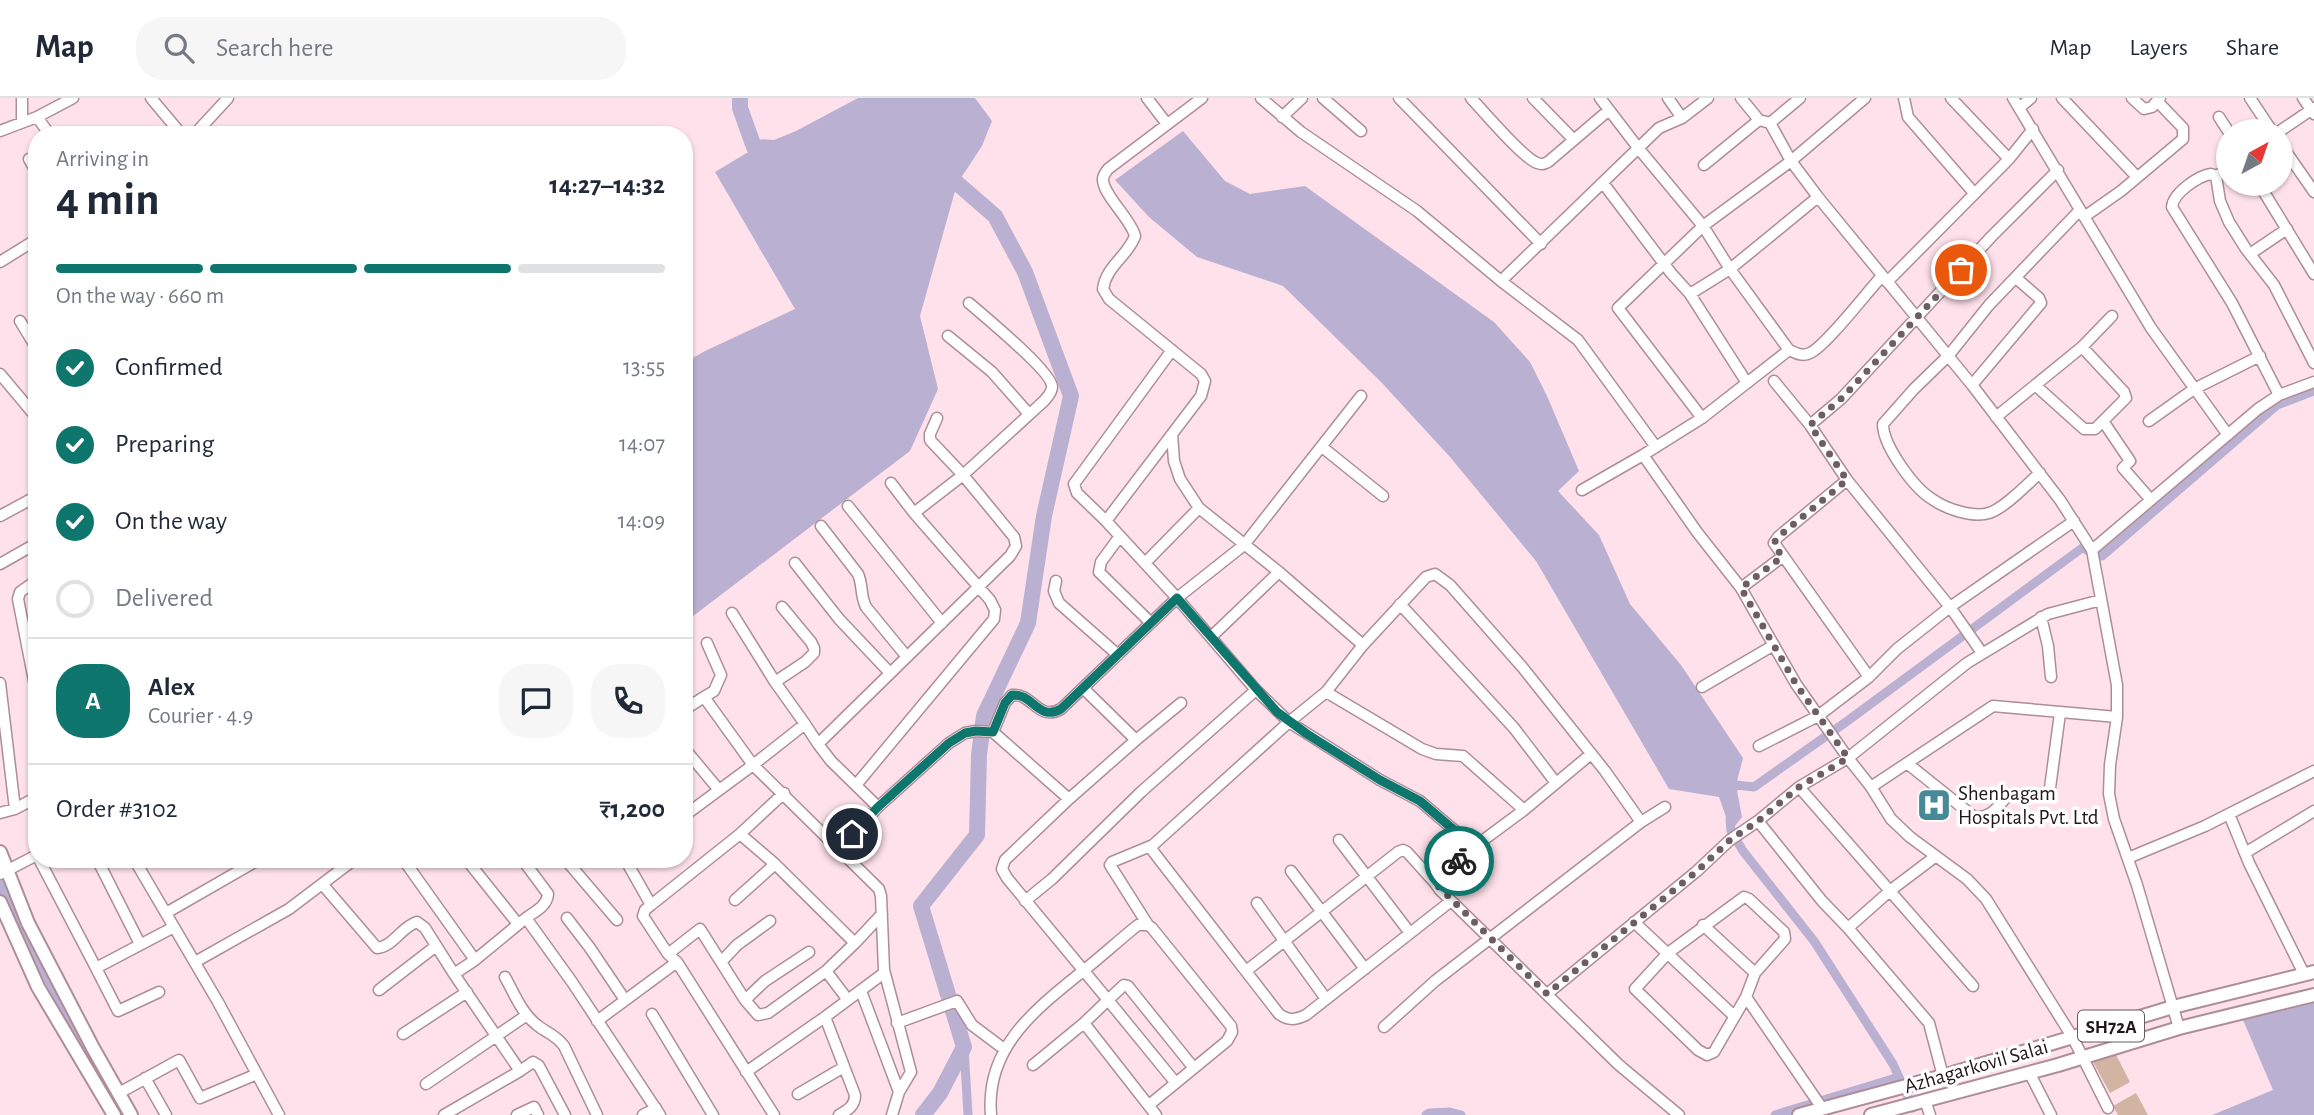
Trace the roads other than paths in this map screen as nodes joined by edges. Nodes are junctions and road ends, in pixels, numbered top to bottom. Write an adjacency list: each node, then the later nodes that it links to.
1 (22, 98): 36 (street)
2 (73, 98): 31 (street)
3 (151, 98): 41 (street)
4 (228, 98): 42 (street)
5 (1147, 98): 39 (street)
6 (1202, 98): 39 (street)
7 (1261, 98): 32 (street)
8 (1302, 98): 32 (street)
9 (1323, 98): 45 (street)
10 (1399, 98): 64 (street)
11 (1471, 98): 46 (street)
12 (1533, 98): 46 (street)
13 (1600, 98): 29 (street)
14 (1668, 98): 33 (street)
15 (1709, 98): 33 (street)
16 (1741, 98): 35 (street)
17 (1800, 98): 37 (street)
18 (1866, 98): 49 (street)
19 (1904, 98): 57 (street)
20 (1951, 98): 48 (street)
21 (2013, 98): 28 (street)
22 (2031, 98): 28 (street)
23 (2062, 98): 54 (street)
24 (2132, 98): 27 (street)
25 (2250, 98): 34 (street)
26 (2303, 98): 30 (street)
27 (2159, 99): 54 (street)
28 (2019, 108): 43 (street)
29 (1609, 110): 46 (street); 47 (street)
30 (2313, 111): 38 (street)
31 (37, 117): 36 (street); 40 (street)
32 (1282, 117): 73 (street)
33 (1682, 118): 47 (street)
34 (2264, 119)
35 (1759, 120): 37 (street); 51 (street)
36 (22, 122): 44 (street)
37 (1770, 123): 49 (street)
38 (2293, 123)
39 (1167, 124): 83 (street)
40 (44, 126)
41 (174, 126)
42 (202, 126)
43 (2033, 129): 48 (street); 52 (street)
44 (0, 131)
45 (1360, 131)
46 (1574, 140)
47 (1639, 149): 55 (street); 62 (street)
48 (2009, 159): 57 (street)
49 (1791, 161): 60 (street); 62 (street)
50 (2293, 162): 56 (street)
51 (1704, 164)
52 (2058, 170): 61 (street); 77 (street)
53 (2216, 176): 85 (street)
54 (2137, 177): 61 (street)
55 (1603, 183): 64 (street); 68 (street)
56 (2314, 192)
57 (1974, 193): 72 (street)
58 (2219, 196): 66 (street)
59 (2266, 196): 63 (street)
60 (1818, 197): 69 (street); 72 (street)
61 (2082, 214): 71 (street); 93 (street)
62 (1703, 226): 68 (street); 69 (street)
63 (2287, 229): 66 (street); 70 (street)
64 (1541, 244): 73 (street)
65 (28, 245): 67 (street)
66 (2250, 254): 86 (street)
67 (0, 262)
68 (1663, 262): 74 (street); 100 (street)
69 (1730, 269): 74 (street); 82 (street)
70 (2314, 274)
71 (2016, 278): 84 (street); 91 (street)
72 (1884, 279): 77 (street); 82 (street)
73 (1501, 281): 107 (street)
74 (1690, 294): 90 (street)
75 (969, 303): 97 (street)
76 (2112, 316): 81 (street)
77 (1916, 319): 84 (street); 103 (street)
78 (20, 321): 79 (street)
79 (28, 334)
80 (948, 336): 97 (street)
81 (2082, 347): 92 (street); 101 (street)
82 (1789, 349): 90 (street)
83 (1172, 350): 104 (street); 121 (street)
84 (1949, 355): 91 (street); 109 (street)
85 (2260, 356): 93 (street); 94 (street)
86 (2314, 363)
87 (0, 374): 96 (street)
88 (1774, 381): 103 (street)
89 (2314, 382): 94 (street)
90 (1747, 383): 100 (street)
91 (1972, 385): 98 (street)
92 (2035, 385): 98 (street); 101 (street)
93 (2194, 389): 102 (street); 105 (street)
94 (2279, 395): 105 (street)
95 (1361, 396): 106 (street)
96 (28, 407)
97 (1029, 414): 110 (street)
98 (1996, 417): 109 (street)
99 (937, 418): 110 (street)
100 (1702, 418): 107 (street)
101 (2103, 421): 115 (street)
102 (2149, 421)
103 (1810, 425): 111 (street)
104 (1172, 434): 118 (street); 121 (street)
105 (2228, 435): 115 (street)
106 (1322, 447): 114 (street); 125 (street)
107 (1656, 447): 108 (street)
108 (1643, 455): 113 (street); 136 (street)
109 (2040, 473): 122 (street)
110 (963, 475): 119 (street); 135 (street)
111 (1847, 480): 128 (street); 141 (street)
112 (891, 483): 119 (street)
113 (1581, 490)
114 (1383, 496)
115 (2151, 500): 127 (street)
116 (28, 501): 120 (street)
117 (848, 506): 144 (street)
118 (1199, 508): 125 (street); 130 (street)
119 (914, 513): 135 (street)
120 (0, 516)
121 (1106, 521): 124 (street)
122 (2074, 522): 127 (street); 141 (street)
123 (821, 526): 153 (street)
124 (1120, 536): 130 (street); 145 (street)
125 (1244, 545): 132 (street); 137 (street)
126 (28, 548): 131 (street)
127 (2093, 552): 138 (street)
128 (1782, 557): 136 (street); 155 (street)
129 (795, 563): 154 (street)
130 (1145, 563): 137 (street)
131 (0, 564)
132 (1279, 572): 146 (street); 148 (street)
133 (1056, 581): 152 (street)
134 (28, 586): 150 (street)
135 (978, 587): 144 (street); 182 (street)
136 (1741, 588): 149 (street)
137 (1177, 598): 145 (street); 146 (street)
138 (2101, 600): 143 (street); 168 (street)
139 (1400, 604): 148 (street); 175 (street); 181 (street)
140 (782, 607): 158 (street)
141 (1950, 607): 151 (street); 155 (street)
142 (732, 613): 158 (street)
143 (2041, 617): 151 (street); 156 (street)
144 (942, 623): 153 (street)
145 (1151, 623): 152 (street)
146 (1211, 638): 161 (street)
147 (707, 643): 163 (street)
148 (1363, 645): 162 (street)
149 (1774, 645): 159 (street); 167 (street)
150 (28, 650)
151 (1982, 653): 176 (street)
152 (1118, 654): 160 (street)
153 (908, 657): 154 (street)
154 (890, 673): 173 (street)
155 (1869, 677): 167 (street)
156 (2051, 677)
157 (0, 682): 193 (street)
158 (775, 682): 170 (street)
159 (1702, 687)
160 (1083, 688): 171 (street); 172 (street)
161 (1256, 690): 169 (street); 229 (street)
162 (1326, 692): 169 (street); 195 (street)
163 (704, 696): 164 (street); 179 (street)
164 (693, 701)
165 (1181, 702): 172 (street)
166 (2060, 713): 168 (street); 178 (street); 185 (street)
167 (1818, 716): 174 (street); 176 (street)
168 (2117, 717): 209 (street)
169 (1289, 722): 203 (street); 204 (street)
170 (805, 724): 173 (street); 179 (street)
171 (991, 732): 189 (street); 191 (street)
172 (1136, 740): 189 (street)
173 (818, 744): 182 (street)
174 (1759, 746)
175 (1591, 754): 181 (street); 200 (street)
176 (1848, 758): 183 (street); 184 (street)
177 (693, 759): 186 (street)
178 (1908, 764): 184 (street); 188 (street)
179 (753, 765): 186 (street); 187 (street)
180 (2314, 771): 198 (street)
181 (1556, 783): 195 (street)
182 (856, 785): 191 (street)
183 (1799, 787): 199 (street); 227 (street)
184 (1871, 787): 208 (street)
185 (2050, 788)
186 (719, 790): 194 (street)
187 (784, 793): 201 (street); 205 (street)
188 (2009, 794)
189 (1069, 799): 229 (street)
190 (28, 802): 193 (street)
191 (878, 807): 205 (street)
192 (1665, 807): 200 (street)
193 (15, 809): 197 (street)
194 (693, 809)
195 (1524, 810): 204 (street)
196 (2314, 811): 207 (street)
197 (0, 813)
198 (2229, 814): 207 (street); 209 (street)
199 (1758, 821): 241 (street); 245 (street)
200 (1642, 822): 247 (street)
201 (740, 834): 211 (street); 233 (street)
202 (1339, 840): 224 (street)
203 (1153, 845): 242 (street); 263 (street)
204 (1474, 847): 225 (street)
205 (839, 848): 236 (street)
206 (0, 852): 223 (main road)
207 (2245, 853): 266 (street)
208 (1936, 856): 227 (street); 294 (street)
209 (2128, 858): 282 (street)
210 (28, 860): 223 (street)
211 (775, 864): 228 (street); 249 (street)
212 (44, 868): 259 (street)
213 (102, 868): 250 (street)
214 (141, 868): 235 (street)
215 (244, 868): 235 (street)
216 (344, 868): 226 (street)
217 (409, 868): 255 (street)
218 (474, 868): 239 (street)
219 (529, 868): 239 (street)
220 (573, 868): 238 (street)
221 (631, 868): 233 (street)
222 (1291, 872): 234 (street)
223 (2, 873): 309 (main road)
224 (1368, 877): 225 (street); 234 (street); 246 (street)
225 (1435, 883): 230 (street)
226 (323, 885): 251 (street); 257 (street)
227 (1891, 890): 245 (street); 269 (street)
228 (735, 901)
229 (1026, 901): 262 (street)
230 (1451, 901): 246 (street); 247 (street)
231 (0, 902): 316 (main road)
232 (1257, 903): 248 (street)
233 (652, 905): 254 (street)
234 (1322, 912): 248 (street); 260 (street)
235 (166, 913): 244 (street)
236 (883, 914): 249 (street); 264 (street)
237 (567, 918): 278 (street)
238 (617, 920)
239 (522, 921): 255 (street); 287 (street)
240 (770, 921): 256 (street)
241 (1634, 922): 253 (street); 274 (street)
242 (1148, 925): 262 (street); 299 (street)
243 (1703, 925): 253 (street); 265 (street); 265 (street)
244 (174, 927): 250 (street); 257 (street)
245 (1847, 928): 304 (street)
246 (1410, 933): 260 (street)
247 (1490, 939): 274 (street); 290 (street)
248 (1285, 941): 263 (street); 277 (street)
249 (855, 943): 261 (street)
250 (140, 944): 259 (street)
251 (436, 946): 267 (street); 270 (street)
252 (809, 952): 279 (street)
253 (1668, 953): 285 (street); 285 (street)
254 (668, 954): 256 (street); 258 (street)
255 (475, 960): 267 (street)
256 (722, 961): 279 (street)
257 (195, 962): 303 (street)
258 (677, 962): 278 (street); 301 (street)
259 (96, 968): 272 (street)
260 (1365, 969): 277 (street)
261 (825, 971): 279 (street); 280 (street)
262 (1083, 971): 281 (street); 295 (street)
263 (1246, 971): 277 (street)
264 (884, 973): 271 (street); 288 (street)
265 (1755, 973): 276 (street)
266 (2309, 973): 282 (main road, Azhagarkovil Salai / SH72A)
267 (454, 974): 273 (street)
268 (505, 977): 284 (street)
269 (1973, 986)
270 (379, 990)
271 (861, 990): 280 (street); 308 (street)
272 (159, 992)
273 (467, 992): 292 (street); 293 (street)
274 (1547, 994): 332 (street)
275 (2314, 995): 291 (main road, Azhagarkovil Salai / SH72A)
276 (1746, 997): 285 (street); 312 (street)
277 (1326, 999)
278 (625, 1000): 287 (street)
279 (746, 1000)
280 (848, 1000): 286 (street)
281 (1108, 1000): 289 (street); 299 (street); 306 (street)
282 (2173, 1007): 291 (street); 294 (main road, Azhagarkovil Salai / SH72A)
283 (652, 1014): 326 (street)
284 (527, 1015): 293 (street); 324 (street)
285 (1733, 1015)
286 (825, 1017): 298 (street); 301 (street)
287 (597, 1021): 315 (street)
288 (897, 1023): 295 (street); 308 (street)
289 (1084, 1023): 297 (street); 313 (street)
290 (1384, 1027)
291 (2179, 1028): 296 (main road, Azhagarkovil Salai / SH72A)
292 (403, 1034)
293 (495, 1035): 300 (street); 307 (street)
294 (2073, 1038): 296 (street); 304 (main road, Azhagarkovil Salai / SH72A)
295 (1004, 1049): 330 (street)
296 (2083, 1055): 302 (main road, Azhagarkovil Salai / SH72A); 314 (street)
297 (1033, 1065)
298 (844, 1067): 310 (street); 328 (street)
299 (1194, 1067): 306 (street)
300 (520, 1070): 320 (street); 323 (street)
301 (746, 1072): 327 (street)
302 (2029, 1072): 311 (main road, Azhagarkovil Salai / SH72A); 336 (street)
303 (257, 1074): 305 (street); 319 (street)
304 (1943, 1076): 312 (main road, Azhagarkovil Salai / SH72A)
305 (145, 1079): 309 (street); 318 (street)
306 (1175, 1082): 313 (street)
307 (426, 1084)
308 (899, 1092): 329 (street)
309 (119, 1093): 317 (main road)
310 (798, 1094)
311 (1916, 1102): 334 (main road, Azhagarkovil Salai / SH72A); 335 (street)
312 (1819, 1103): 333 (main road, Azhagarkovil Salai / SH72A)
313 (1149, 1105): 331 (street)
314 (2108, 1108)
315 (658, 1112): 325 (street)
316 (114, 1115)
317 (131, 1115)
318 (166, 1115)
319 (279, 1115)
320 (444, 1115)
321 (517, 1115): 322 (street)
322 (538, 1115)
323 (565, 1115)
324 (597, 1115)
325 (643, 1115)
326 (713, 1115)
327 (774, 1115)
328 (839, 1115)
329 (892, 1115)
330 (991, 1115)
331 (1156, 1115)
332 (1679, 1115)
333 (1799, 1115)
334 (1871, 1115)
335 (1930, 1115)
336 (2051, 1115)

